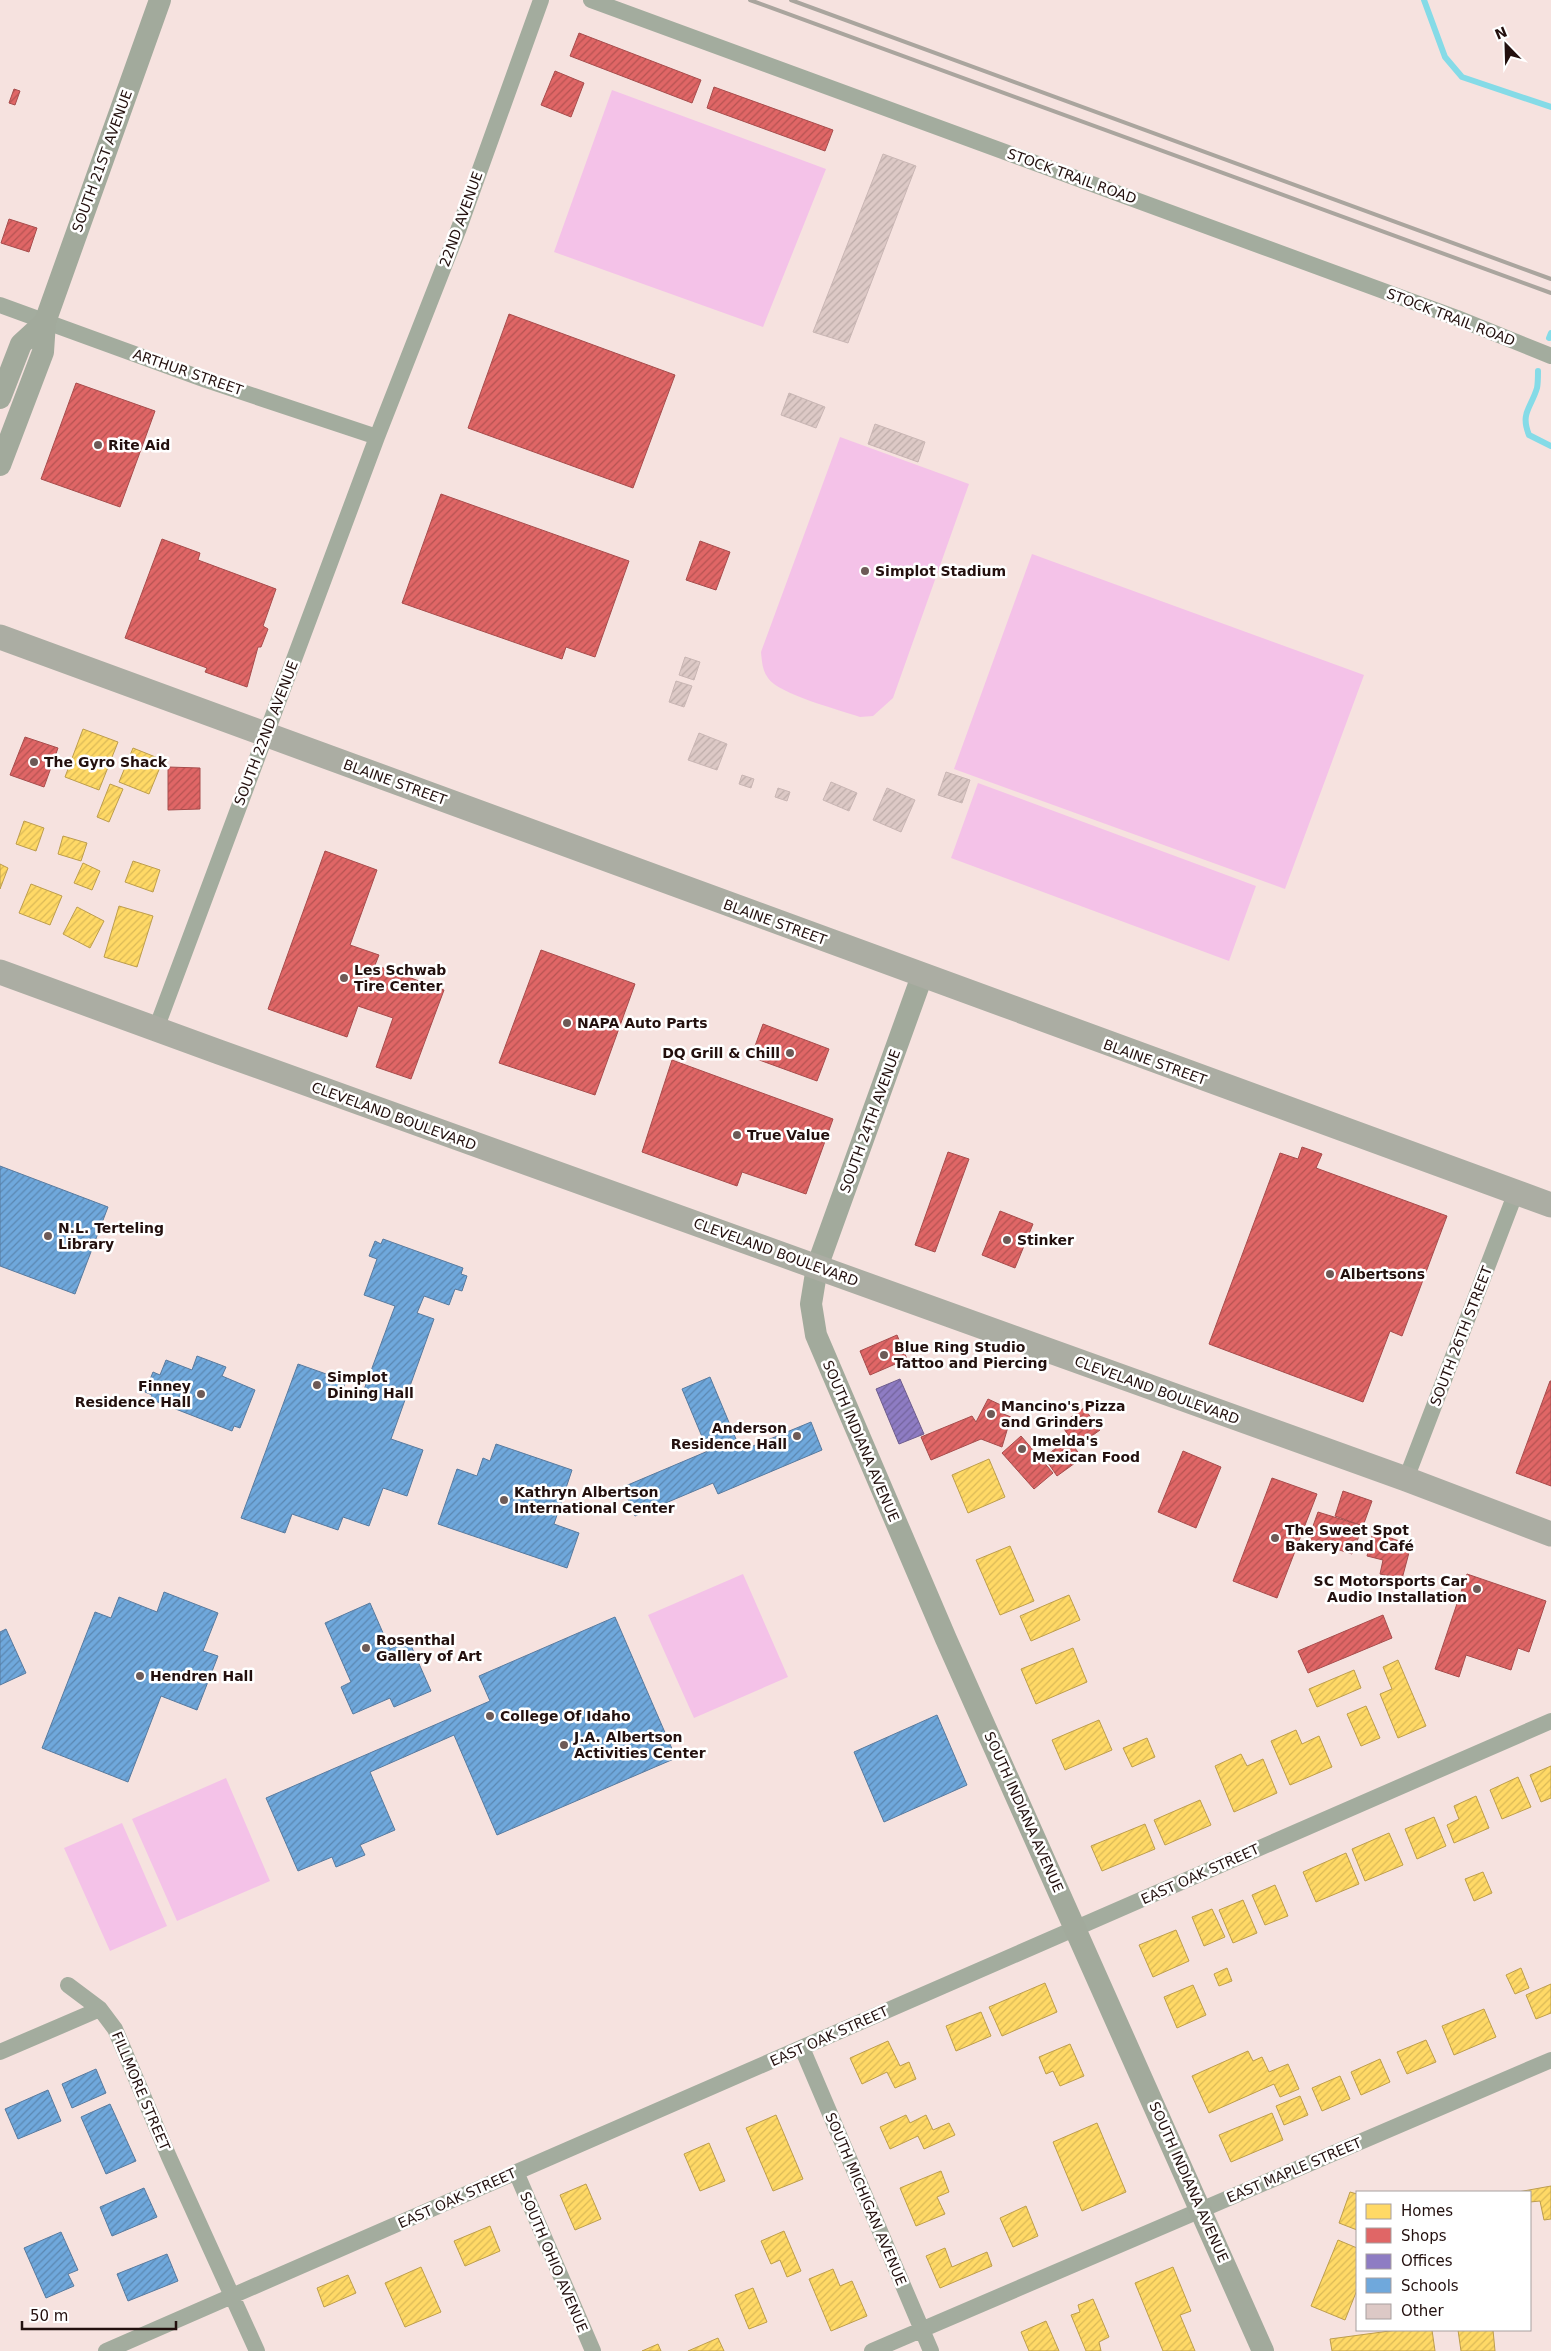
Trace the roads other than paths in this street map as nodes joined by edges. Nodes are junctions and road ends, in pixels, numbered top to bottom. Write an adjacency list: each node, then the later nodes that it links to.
1 (160, 0): 5 (main road, SOUTH 21ST AVENUE)
2 (541, 0): 8 (street, 22ND AVENUE)
3 (591, 0): 6 (street, STOCK TRAIL ROAD)
4 (0, 305): 5 (street, ARTHUR STREET)
5 (44, 322): 7 (main road, SOUTH 21ST AVENUE); 8 (street, ARTHUR STREET); 9 (main road, SOUTH 21ST AVENUE)
6 (1551, 356)
7 (0, 398)
8 (377, 437): 11 (street, SOUTH 22ND AVENUE)
9 (0, 466)
10 (0, 637): 11 (main road, BLAINE STREET)
11 (266, 734): 13 (main road, BLAINE STREET); 14 (street, SOUTH 22ND AVENUE)
12 (0, 972): 14 (main road, CLEVELAND BOULEVARD)
13 (922, 976): 15 (main road, BLAINE STREET); 17 (main road, SOUTH 24TH AVENUE)
14 (156, 1029): 17 (main road, CLEVELAND BOULEVARD)
15 (1516, 1192): 16 (main road, BLAINE STREET); 18 (street, SOUTH 26TH STREET)
16 (1551, 1205)
17 (817, 1267): 18 (main road, CLEVELAND BOULEVARD); 21 (main road, SOUTH INDIANA AVENUE)
18 (1406, 1479): 19 (main road, CLEVELAND BOULEVARD)
19 (1551, 1534)
20 (1551, 1721): 21 (street, EAST OAK STREET)
21 (1075, 1928): 24 (street, EAST OAK STREET); 28 (main road, SOUTH INDIANA AVENUE)
22 (68, 1985): 23 (street, FILLMORE STREET)
23 (100, 2009): 25 (street); 29 (street, FILLMORE STREET)
24 (802, 2048): 27 (street, EAST OAK STREET); 30 (street, SOUTH MICHIGAN AVENUE)
25 (0, 2052)
26 (1551, 2060): 28 (street, EAST MAPLE STREET)
27 (516, 2172): 29 (street, EAST OAK STREET); 33 (street, SOUTH OHIO AVENUE)
28 (1202, 2210): 30 (street, EAST MAPLE STREET); 36 (main road, SOUTH INDIANA AVENUE)
29 (233, 2296): 31 (street, EAST OAK STREET); 32 (street, FILLMORE STREET)
30 (922, 2330): 34 (street, EAST MAPLE STREET); 35 (street, SOUTH MICHIGAN AVENUE)
31 (106, 2351)
32 (257, 2351)
33 (593, 2351)
34 (872, 2351)
35 (931, 2351)
36 (1263, 2351)

